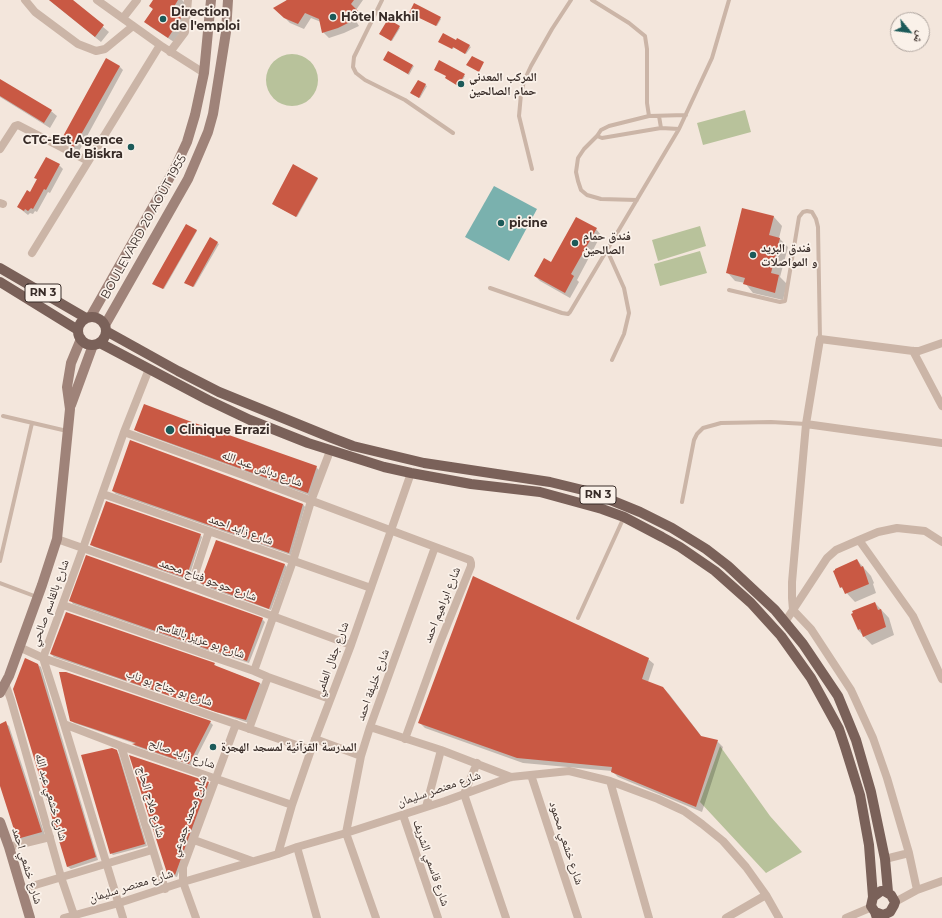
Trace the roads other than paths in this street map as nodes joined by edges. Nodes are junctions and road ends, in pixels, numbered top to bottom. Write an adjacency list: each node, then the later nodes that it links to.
1 (25, 0): 12 (street)
2 (97, 0): 11 (street)
3 (137, 0): 11 (street)
4 (188, 0): 14 (street)
5 (211, 0): 15 (street, BOULEVARD 20 AOÛT 1955)
6 (228, 0): 34 (street, BOULEVARD 20 AOÛT 1955)
7 (382, 0): 21 (lane)
8 (571, 0): 25 (lane)
9 (592, 0): 17 (lane)
10 (729, 0): 16 (lane)
11 (123, 18): 12 (street)
12 (133, 26): 13 (street)
13 (160, 45): 14 (street); 24 (street)
14 (170, 52): 15 (street)
15 (204, 73): 33 (street, BOULEVARD 20 AOÛT 1955)
16 (686, 115): 18 (lane); 20 (lane)
17 (649, 116): 18 (lane); 22 (lane)
18 (659, 116): 19 (lane)
19 (661, 128): 20 (lane); 22 (lane)
20 (679, 130): 26 (lane)
21 (453, 133)
22 (597, 136): 26 (lane)
23 (0, 149): 24 (street)
24 (88, 161): 28 (street)
25 (532, 169)
26 (637, 200): 27 (lane)
27 (607, 250): 31 (lane); 40 (lane)
28 (32, 253)
29 (0, 268): 33 (main road, RN 3)
30 (0, 282): 35 (main road, RN 3)
31 (490, 288)
32 (730, 290): 36 (lane)
33 (89, 317): 34 (main road); 35 (main road)
34 (105, 328): 38 (main road); 73 (main road, RN 3)
35 (79, 335): 38 (main road); 43 (street)
36 (820, 339): 39 (street); 46 (street)
37 (942, 343): 39 (street)
38 (96, 344): 41 (main road, RN 3); 43 (street)
39 (913, 351): 42 (street)
40 (612, 360)
41 (149, 369): 48 (street, شارع بالقاسم صالحي); 50 (main road, RN 3)
42 (942, 406)
43 (70, 409): 47 (street)
44 (3, 416): 45 (lane)
45 (32, 423): 47 (lane); 63 (lane)
46 (806, 424): 49 (street); 54 (lane); 70 (street)
47 (67, 431): 58 (street)
48 (124, 432): 52 (street, شارع بالقاسم صالحي); 53 (street, شارع دباش عبد الله)
49 (942, 443)
50 (330, 450): 51 (main road, RN 3); 53 (street)
51 (411, 473): 55 (main road, RN 3); 57 (street, شارع جفال العلمي)
52 (103, 494): 56 (street, شارع زايد احمد); 62 (street, شارع بالقاسم صالحي)
53 (311, 501): 57 (street, شارع دباش عبد الله); 64 (street)
54 (682, 502)
55 (624, 517): 72 (lane); 124 (main road, RN 3)
56 (209, 531): 64 (street, شارع زايد احمد); 66 (street)
57 (390, 531): 61 (street, شارع ابراهيم احمد); 67 (street, شارع جفال العلمي)
58 (57, 539): 62 (street, شارع حوحو فتاح محمد); 68 (street)
59 (859, 540): 60 (street); 70 (street); 79 (street)
60 (942, 542)
61 (435, 547): 87 (street, شارع خليفة احمد); 90 (street, شارع ابراهيم احمد)
62 (83, 548): 66 (street, شارع حوحو فتاح محمد); 69 (street, شارع بالقاسم صالحي)
63 (0, 560)
64 (293, 562): 67 (street, شارع زايد احمد); 71 (street)
65 (0, 582): 68 (lane)
66 (191, 586): 71 (street, شارع حوحو فتاح محمد)
67 (371, 588): 74 (street, شارع جفال العلمي)
68 (38, 597): 75 (street)
69 (62, 605): 76 (street, شارع بالقاسم صالحي); 77 (street, شارع بو عزيز بالقاسم)
70 (793, 610): 73 (street); 81 (street)
71 (273, 617): 74 (street, شارع حوحو فتاح محمد); 77 (street)
72 (578, 618)
73 (785, 622): 83 (main road, RN 3)
74 (351, 645): 84 (street, شارع جفال العلمي)
75 (19, 647): 76 (street, شارع بو جناح بو ناب); 80 (street)
76 (43, 658): 85 (street, شارع بالقاسم صالحي); 86 (street, شارع بو جناح بو ناب)
77 (254, 671): 78 (street, شارع بو عزيز بالقاسم)
78 (268, 677): 84 (street, شارع بو عزيز بالقاسم); 88 (street)
79 (942, 679)
80 (5, 683): 82 (street); 106 (street, شارع خشعي عبد الله)
81 (851, 690): 83 (street); 111 (street)
82 (0, 693)
83 (838, 696): 113 (main road, RN 3)
84 (330, 699): 89 (street, شارع جفال العلمي)
85 (64, 724): 91 (street, شارع زايد صالح); 115 (street, شارع بالقاسم صالحي)
86 (236, 724): 88 (street, شارع بو جناح بو ناب); 98 (street, شارع محمد جموعي)
87 (370, 727): 90 (street); 94 (street, شارع خليفة احمد)
88 (249, 728): 92 (street, شارع بو جناح بو ناب)
89 (315, 739): 92 (street, شارع جفال العلمي); 94 (street)
90 (405, 739): 93 (street)
91 (121, 746): 98 (street, شارع زايد صالح); 110 (street, شارع ملاح الحاج)
92 (311, 750): 101 (street, شارع جفال العلمي)
93 (441, 750): 95 (street); 102 (street)
94 (361, 756): 105 (street, شارع خليفة احمد)
95 (477, 763): 97 (street); 100 (street)
96 (531, 775): 97 (street, شارع معنصر سليمان); 99 (street, شارع معنصر سليمان); 137 (street, شارع خشعي محمود)
97 (511, 777): 100 (street, شارع معنصر سليمان)
98 (216, 778): 101 (street, شارع زايد صالح); 107 (street, شارع محمد جموعي)
99 (610, 781): 123 (street, شارع معنصر سليمان); 138 (street)
100 (464, 794): 102 (street, شارع معنصر سليمان); 136 (street)
101 (292, 805): 112 (street, شارع جفال العلمي)
102 (426, 807): 103 (street, شارع معنصر سليمان)
103 (403, 815): 105 (street, شارع معنصر سليمان); 135 (street, شارع قاسمي الشريف)
104 (0, 822): 108 (street, شارع خشعي احمد)
105 (346, 834): 109 (street, شارع معنصر سليمان); 134 (street)
106 (50, 837): 108 (street); 116 (street, شارع خشعي عبد الله)
107 (194, 840): 114 (street); 117 (street, شارع محمد جموعي)
108 (9, 847): 119 (street, شارع خشعي احمد)
109 (297, 847): 112 (street, شارع معنصر سليمان); 133 (street)
110 (152, 850): 115 (street); 120 (street, شارع ملاح الحاج)
111 (909, 852): 113 (street); 121 (street)
112 (278, 854): 114 (street, شارع معنصر سليمان)
113 (885, 859): 122 (main road, RN 3)
114 (252, 861): 117 (street, شارع معنصر سليمان)
115 (107, 863): 116 (street); 125 (street, شارع بالقاسم صالحي)
116 (61, 877): 119 (street); 128 (street, شارع خشعي عبد الله)
117 (183, 882): 120 (street, شارع معنصر سليمان); 132 (street, شارع محمد جموعي)
118 (942, 883): 121 (street)
119 (22, 889): 129 (street, شارع خشعي احمد)
120 (165, 889): 125 (street, شارع معنصر سليمان)
121 (917, 890): 126 (street)
122 (888, 892): 124 (main road); 126 (main road)
123 (766, 895): 139 (street); 140 (street, شارع معنصر سليمان)
124 (873, 897): 127 (main road)
125 (118, 903): 128 (street, شارع معنصر سليمان); 131 (street, شارع بالقاسم صالحي)
126 (894, 910): 127 (main road)
127 (875, 913): 141 (street)
128 (74, 916): 130 (street, شارع معنصر سليمان)
129 (30, 918)
130 (64, 918)
131 (123, 918)
132 (196, 918)
133 (317, 918)
134 (376, 918)
135 (438, 918)
136 (506, 918)
137 (578, 918)
138 (649, 918)
139 (726, 918)
140 (780, 918)
141 (846, 918)

